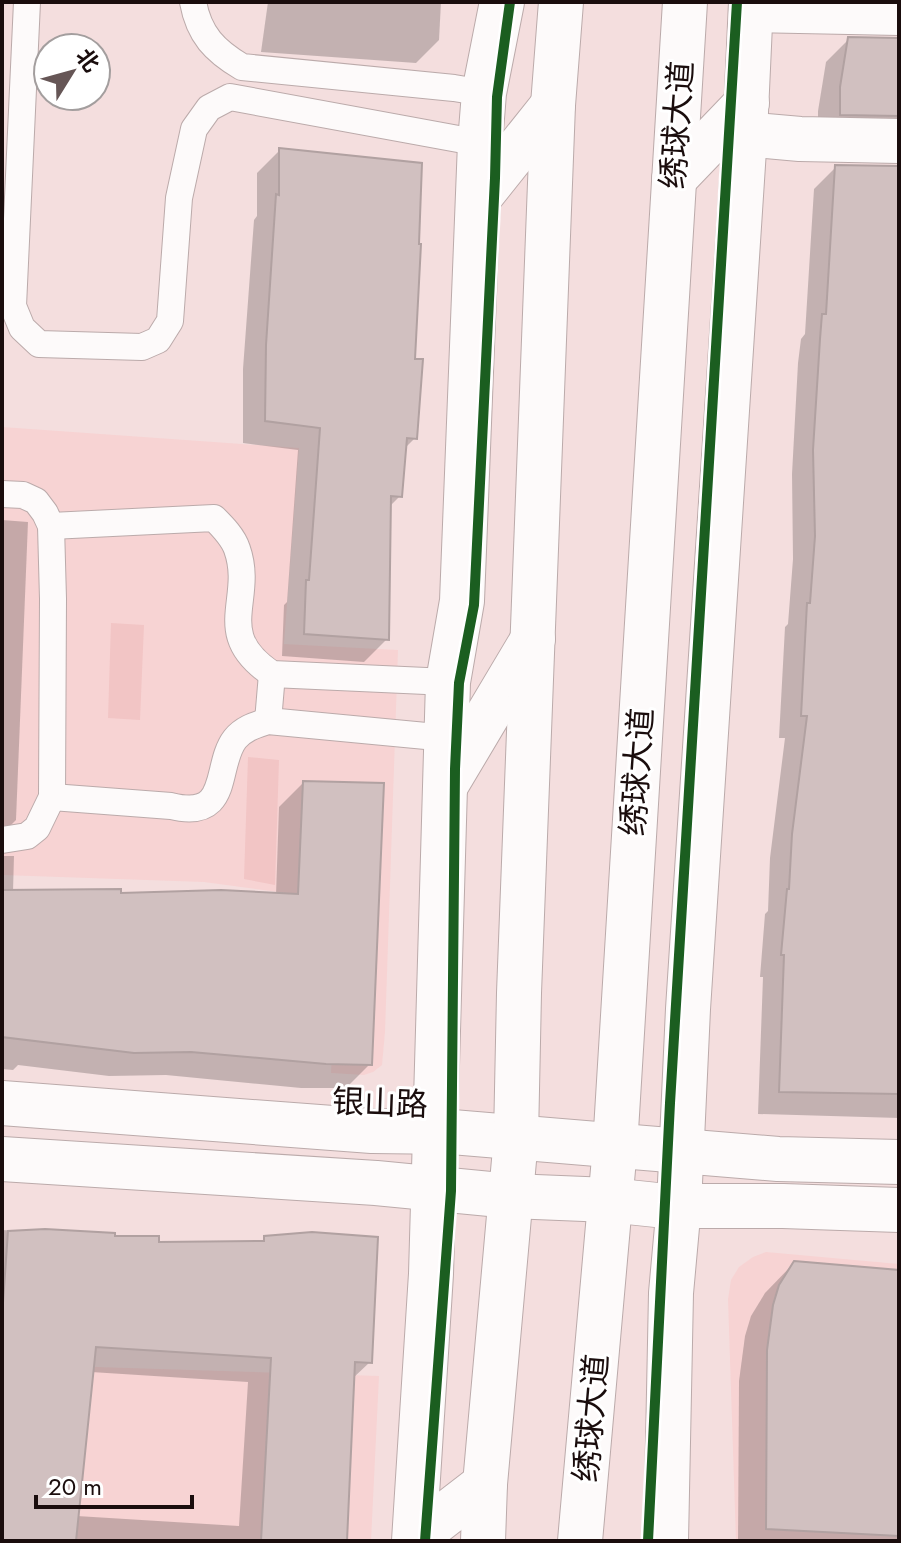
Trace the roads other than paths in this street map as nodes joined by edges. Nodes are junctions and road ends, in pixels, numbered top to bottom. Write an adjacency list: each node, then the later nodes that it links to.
1 (27, 2): 12 (lane)
2 (193, 2): 8 (lane)
3 (502, 2): 8 (main road)
4 (561, 2): 9 (main road)
5 (685, 2): 13 (main road, 绣球大道)
6 (751, 6): 7 (main road); 10 (main road)
7 (899, 13)
8 (484, 93): 12 (main road)
9 (553, 105): 14 (main road); 17 (main road)
10 (746, 118): 11 (main road); 13 (main road); 29 (main road)
11 (899, 141)
12 (480, 143): 14 (main road)
13 (674, 179): 28 (main road, 绣球大道)
14 (478, 199): 19 (main road)
15 (2, 494): 16 (lane)
16 (51, 526): 18 (lane); 23 (lane)
17 (533, 639): 22 (main road); 27 (main road)
18 (272, 674): 19 (lane); 20 (lane)
19 (448, 682): 21 (main road)
20 (268, 721): 21 (lane); 23 (lane)
21 (447, 738): 22 (main road)
22 (445, 787): 26 (main road)
23 (52, 797): 24 (lane)
24 (2, 840)
25 (2, 1103): 26 (main road, 银山路)
26 (434, 1131): 27 (main road, 银山路); 32 (main road)
27 (516, 1138): 28 (main road, 银山路); 33 (main road)
28 (615, 1147): 29 (main road, 银山路); 34 (main road, 绣球大道)
29 (681, 1149): 31 (main road, 银山路); 35 (main road)
30 (2, 1159): 32 (main road)
31 (899, 1162)
32 (432, 1189): 33 (main road); 38 (main road)
33 (511, 1196): 34 (main road); 37 (main road)
34 (609, 1200): 35 (main road); 40 (main road, 绣球大道)
35 (679, 1205): 36 (main road); 41 (main road)
36 (899, 1210)
37 (485, 1484): 38 (main road); 39 (main road)
38 (415, 1539)
39 (483, 1541)
40 (580, 1541)
41 (666, 1541)

